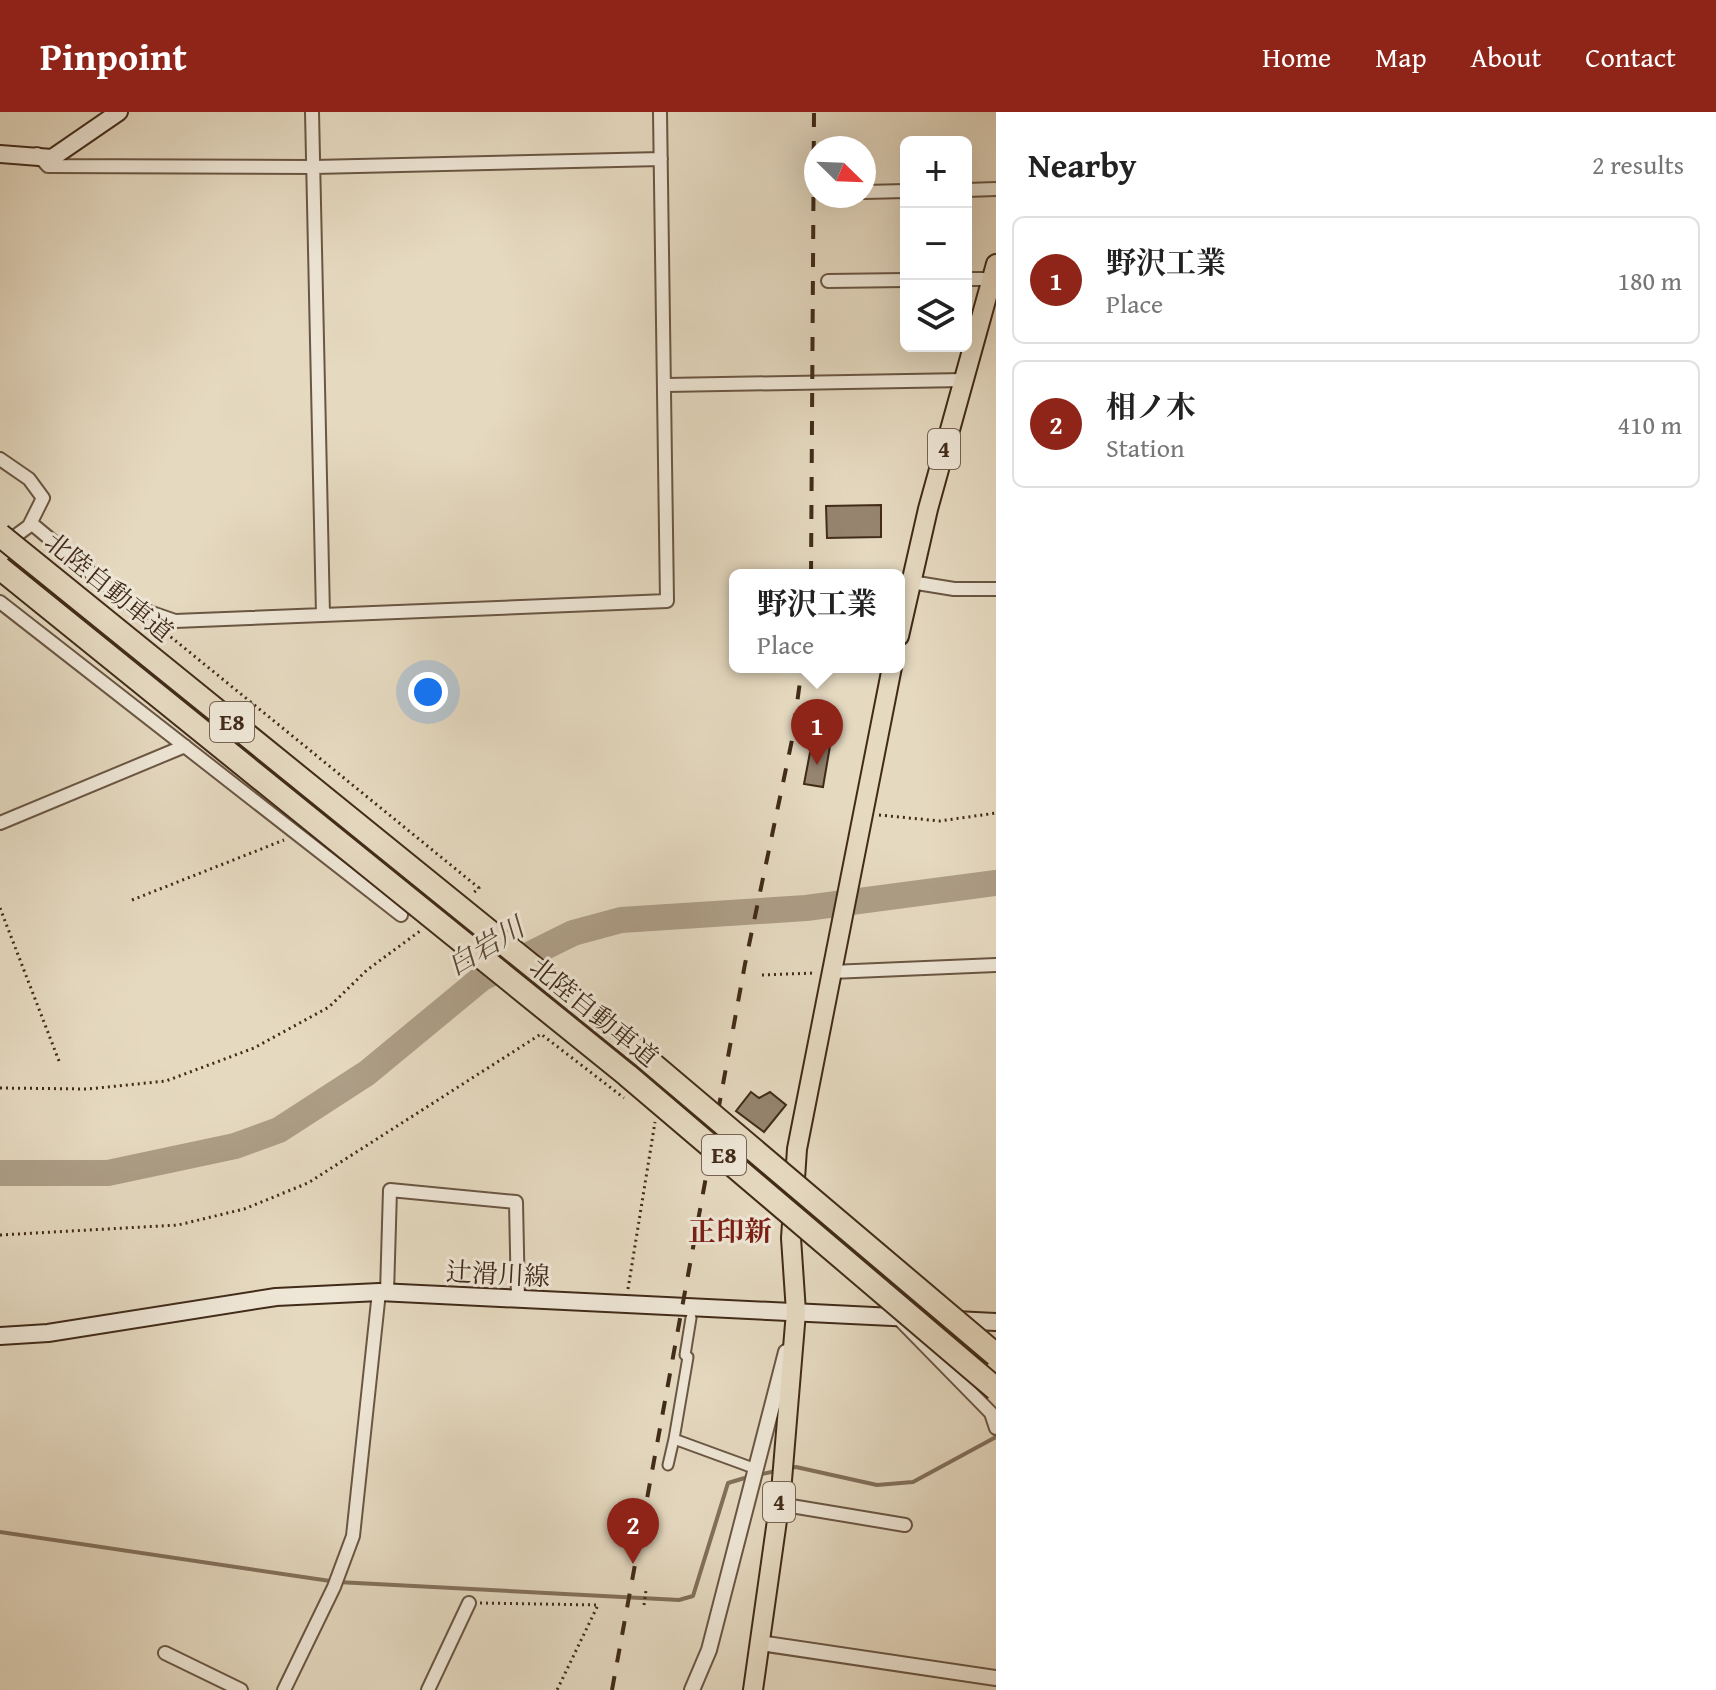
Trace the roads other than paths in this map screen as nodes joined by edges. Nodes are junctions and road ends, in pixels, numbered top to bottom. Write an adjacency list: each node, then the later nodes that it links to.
1 (119, 112): 5 (main road)
2 (312, 112): 8 (street)
3 (660, 112): 6 (street)
4 (0, 154): 5 (main road); 7 (street)
5 (37, 154): 8 (street)
6 (661, 159): 8 (street); 18 (street)
7 (0, 162)
8 (314, 167): 28 (street)
9 (996, 189): 10 (street)
10 (972, 190)
11 (900, 191): 12 (street)
12 (876, 192)
13 (994, 272): 14 (street); 17 (main road, 4)
14 (972, 278)
15 (900, 280): 16 (street)
16 (828, 281)
17 (964, 380): 18 (street); 24 (main road, 4)
18 (666, 385): 28 (street)
19 (0, 459): 20 (street)
20 (31, 523): 22 (street); 28 (street)
21 (0, 535): 42 (highway, 北陸自動車道 / E8, bridge)
22 (0, 548)
23 (0, 568): 43 (highway, 北陸自動車道 / E8, bridge)
24 (911, 582): 25 (street); 27 (main road, 4)
25 (996, 589)
26 (0, 602): 30 (street)
27 (905, 609)
28 (323, 615)
29 (891, 673): 34 (main road, 4)
30 (185, 746): 31 (street); 32 (street)
31 (0, 823)
32 (401, 915)
33 (996, 965): 34 (street)
34 (831, 972): 37 (main road, 4)
35 (383, 1292): 36 (main road, 辻滑川線); 36 (street); 41 (main road, 辻滑川線); 56 (street)
36 (518, 1299): 37 (main road, 辻滑川線)
37 (796, 1312): 39 (main road, 辻滑川線); 48 (street); 49 (main road, 4)
38 (691, 1318): 46 (street)
39 (898, 1318): 40 (main road, 辻滑川線); 44 (street)
40 (996, 1322)
41 (0, 1336)
42 (996, 1355)
43 (996, 1389)
44 (993, 1412): 45 (street)
45 (996, 1428)
46 (674, 1439): 47 (street); 48 (street)
47 (668, 1465)
48 (756, 1469): 58 (street)
49 (779, 1504): 50 (street); 52 (main road, 4)
50 (905, 1525)
51 (469, 1603): 57 (street)
52 (760, 1643): 54 (street); 59 (main road, 4)
53 (165, 1653): 55 (street)
54 (996, 1678)
55 (241, 1690)
56 (284, 1690)
57 (428, 1690)
58 (692, 1690)
59 (753, 1690)

